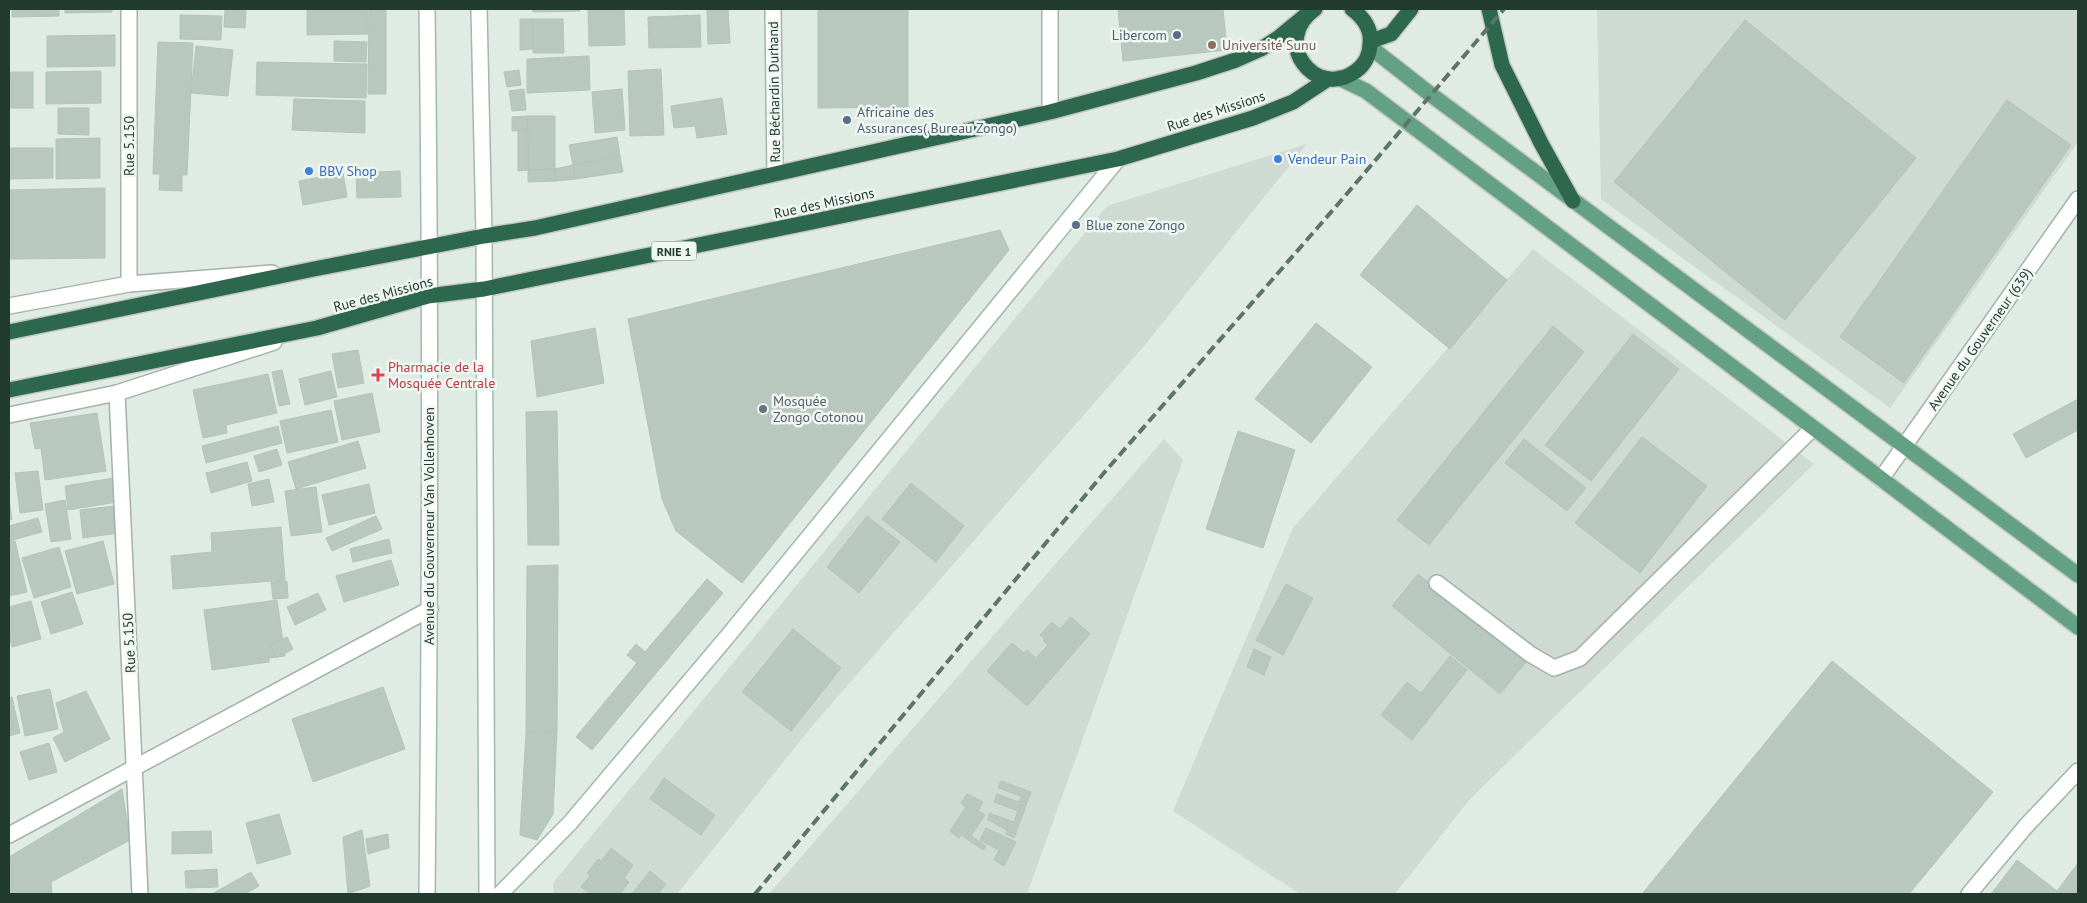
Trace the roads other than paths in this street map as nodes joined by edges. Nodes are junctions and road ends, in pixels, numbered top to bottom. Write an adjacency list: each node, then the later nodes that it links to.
1 (129, 9): 20 (street, Rue 5.150)
2 (427, 9): 18 (street, Avenue du Gouverneur Van Vollenhoven)
3 (479, 9): 17 (street)
4 (773, 9): 14 (street, Rue Béchardin Durhand)
5 (1050, 9): 12 (street)
6 (1352, 9): 10 (highway)
7 (1411, 9): 10 (highway)
8 (1489, 9): 16 (highway)
9 (1311, 12): 11 (highway); 12 (highway)
10 (1370, 44): 11 (highway, RNIE 1); 16 (main road)
11 (1333, 79): 13 (highway, Rue des Missions / RNIE 1); 29 (main road)
12 (1050, 112): 14 (highway)
13 (1118, 159): 21 (highway, Rue des Missions / RNIE 1); 42 (street)
14 (775, 174): 17 (highway)
15 (2078, 199): 30 (street, Avenue du Gouverneur (639))
16 (1573, 201): 30 (main road)
17 (484, 236): 18 (highway); 21 (street)
18 (430, 247): 19 (highway); 22 (street, Avenue du Gouverneur Van Vollenhoven)
19 (314, 269): 20 (street); 25 (highway)
20 (129, 284): 23 (street)
21 (484, 290): 22 (highway, Rue des Missions / RNIE 1); 41 (street)
22 (428, 296): 24 (highway, Rue des Missions / RNIE 1); 34 (street, Avenue du Gouverneur Van Vollenhoven)
23 (9, 306)
24 (317, 328): 26 (highway, Rue des Missions / RNIE 1); 27 (street, Rue des Missions)
25 (9, 332)
26 (9, 390)
27 (118, 393): 28 (street, Rue des Missions); 36 (street, Rue 5.150)
28 (9, 415)
29 (1813, 428): 31 (main road); 33 (street)
30 (1904, 446): 31 (street, Avenue du Gouverneur (639)); 32 (main road)
31 (1881, 479): 35 (main road)
32 (2078, 575)
33 (1437, 583)
34 (430, 609): 36 (street); 40 (street, Avenue du Gouverneur Van Vollenhoven)
35 (2078, 627)
36 (134, 768): 38 (street); 39 (street, Rue 5.150)
37 (2078, 771): 43 (street)
38 (9, 835)
39 (140, 894)
40 (427, 894)
41 (487, 894)
42 (500, 894)
43 (1969, 894)

